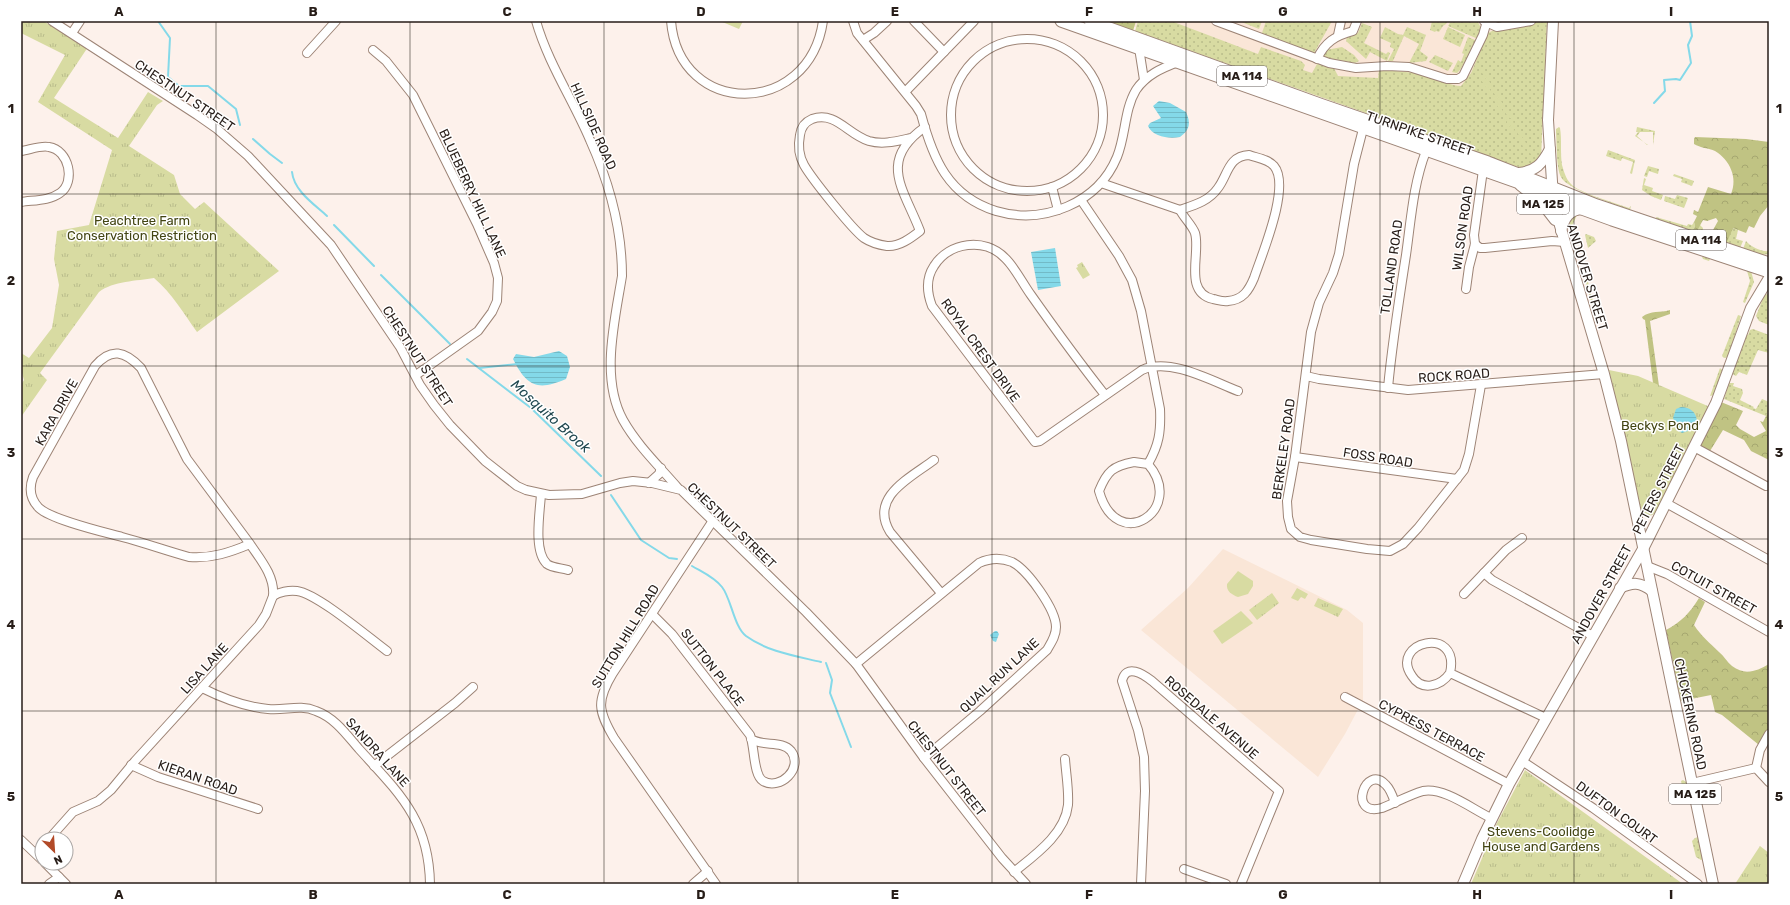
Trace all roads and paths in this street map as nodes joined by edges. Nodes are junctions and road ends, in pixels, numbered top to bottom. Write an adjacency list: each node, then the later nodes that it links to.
1 (52, 21): 19 (street, CHESTNUT STREET)
2 (80, 21): 19 (street)
3 (336, 21): 25 (street)
4 (536, 21): 63 (street, HILLSIDE ROAD)
5 (671, 21): 6 (street)
6 (823, 21)
7 (853, 21): 21 (street)
8 (887, 21): 21 (street)
9 (914, 21): 24 (street)
10 (974, 21): 24 (street)
11 (1061, 21): 22 (highway, TURNPIKE STREET)
12 (1090, 21): 37 (highway, TURNPIKE STREET / MA 114)
13 (1216, 21): 26 (street)
14 (1341, 21): 20 (street)
15 (1358, 21): 20 (street)
16 (1531, 21): 18 (street)
17 (1552, 21): 33 (main road, ANDOVER STREET)
18 (1487, 22): 26 (street)
19 (72, 33): 53 (street, CHESTNUT STREET)
20 (1338, 35): 26 (street)
21 (863, 40): 29 (street)
22 (1139, 48): 27 (highway, TURNPIKE STREET); 28 (street)
23 (373, 50): 53 (street, BLUEBERRY HILL LANE)
24 (944, 52): 29 (street)
25 (307, 53)
26 (1317, 59)
27 (1178, 62): 28 (street); 31 (highway, TURNPIKE STREET / MA 114)
28 (1144, 80): 38 (street)
29 (906, 91): 30 (street)
30 (925, 127): 32 (street); 44 (street)
31 (1364, 129): 35 (highway, TURNPIKE STREET / MA 114); 54 (street, BERKELEY ROAD)
32 (911, 138): 32 (street)
33 (1550, 149): 37 (main road); 40 (main road, ANDOVER STREET)
34 (21, 151): 42 (street)
35 (1426, 151): 36 (highway, TURNPIKE STREET / MA 114); 56 (street, TOLLAND ROAD)
36 (1483, 170): 37 (highway, TURNPIKE STREET / MA 114); 48 (street, WILSON ROAD)
37 (1518, 178): 40 (highway, TURNPIKE STREET / MA 114); 46 (main road, MA 125)
38 (1101, 183): 41 (street); 45 (street)
39 (1052, 187): 39 (street); 44 (street)
40 (1553, 192): 43 (highway, TURNPIKE STREET / MA 114); 46 (main road, ANDOVER STREET / MA 125); 49 (highway, TURNPIKE STREET / MA 114)
41 (1081, 200): 44 (street); 51 (street)
42 (21, 202)
43 (1582, 209): 46 (main road); 49 (highway, TURNPIKE STREET / MA 114)
44 (1058, 210)
45 (1180, 210): 45 (street)
46 (1561, 231): 47 (main road, ANDOVER STREET / MA 125)
47 (1565, 242): 48 (street); 52 (main road, ANDOVER STREET / MA 125)
48 (1474, 244): 50 (street, WILSON ROAD)
49 (1768, 270): 59 (main road, PETERS STREET)
50 (1466, 289)
51 (1151, 366): 57 (street); 58 (street, ROYAL CREST DRIVE); 62 (street)
52 (1604, 374): 55 (street, ROCK ROAD); 70 (main road, ANDOVER STREET / MA 125)
53 (416, 375): 68 (street, CHESTNUT STREET)
54 (1306, 376): 56 (street, ROCK ROAD); 60 (street, BERKELEY ROAD)
55 (1481, 385): 56 (street, ROCK ROAD); 64 (street, BERKELEY ROAD)
56 (1388, 388)
57 (1238, 391)
58 (1104, 395): 58 (street, ROYAL CREST DRIVE)
59 (1694, 447): 66 (street); 69 (main road, PETERS STREET)
60 (1295, 457): 64 (street, FOSS ROAD); 64 (street, BERKELEY ROAD)
61 (934, 460): 82 (street)
62 (1148, 464): 62 (street)
63 (661, 468): 65 (street); 67 (street, HILLSIDE ROAD)
64 (1457, 480)
65 (649, 483): 67 (street, CHESTNUT STREET); 68 (street, CHESTNUT STREET)
66 (1766, 486)
67 (678, 488): 72 (street, CHESTNUT STREET)
68 (541, 494): 78 (street)
69 (1666, 503): 71 (main road, PETERS STREET); 76 (street)
70 (1636, 516): 71 (main road); 75 (main road, ANDOVER STREET / MA 125)
71 (1659, 516): 75 (main road, PETERS STREET)
72 (712, 522): 85 (street, SUTTON HILL ROAD); 89 (street, CHESTNUT STREET)
73 (1522, 538): 79 (street)
74 (250, 544): 74 (street, KARA DRIVE); 84 (street, KARA DRIVE)
75 (1643, 549): 77 (main road, CHICKERING ROAD / MA 125); 80 (main road, ANDOVER STREET)
76 (1769, 560)
77 (1646, 566): 81 (main road, CHICKERING ROAD / MA 125); 86 (street, COTUIT STREET)
78 (568, 570)
79 (1484, 573): 83 (street); 87 (street)
80 (1620, 588): 81 (main road); 87 (main road, ANDOVER STREET)
81 (1652, 591): 103 (main road, CHICKERING ROAD / MA 125)
82 (941, 593): 89 (street, QUAIL RUN LANE); 97 (street, QUAIL RUN LANE)
83 (1464, 594)
84 (273, 596): 88 (street); 92 (street, LISA LANE)
85 (652, 614): 96 (street, SUTTON PLACE); 114 (street, SUTTON HILL ROAD)
86 (1769, 632)
87 (1593, 636): 94 (main road, ANDOVER STREET)
88 (387, 651)
89 (856, 664): 97 (street, CHESTNUT STREET)
90 (1450, 672): 90 (street); 94 (street)
91 (473, 687): 101 (street)
92 (202, 688): 100 (street, LISA LANE); 101 (street, SANDRA LANE)
93 (1345, 697): 105 (street, CYPRESS TERRACE)
94 (1546, 718): 99 (main road, ANDOVER STREET)
95 (1769, 734): 102 (street)
96 (751, 739): 96 (street, SUTTON PLACE)
97 (924, 758): 115 (street, CHESTNUT STREET)
98 (1065, 759): 115 (street)
99 (1522, 761): 105 (main road, ANDOVER STREET); 127 (street, DUFTON COURT)
100 (131, 765): 107 (street, KIERAN ROAD); 109 (street, LISA LANE)
101 (374, 766): 119 (street, SANDRA LANE)
102 (1756, 768): 103 (street); 104 (street)
103 (1692, 782): 128 (main road, CHICKERING ROAD / MA 125)
104 (1769, 782)
105 (1509, 784): 108 (main road, ANDOVER STREET)
106 (1395, 803): 108 (street)
107 (258, 809)
108 (1491, 818): 126 (main road, ANDOVER STREET)
109 (56, 831)
110 (21, 840): 111 (street)
111 (34, 852)
112 (1184, 869): 124 (street)
113 (53, 871): 116 (street)
114 (708, 872): 120 (street); 121 (street, SUTTON HILL ROAD)
115 (1014, 872): 122 (street, CHESTNUT STREET)
116 (59, 877): 117 (street); 118 (street)
117 (49, 884)
118 (66, 884)
119 (430, 884)
120 (693, 884)
121 (716, 884)
122 (1026, 884)
123 (1141, 884): 125 (street, ROSEDALE AVENUE)
124 (1226, 884)
125 (1241, 884)
126 (1463, 884)
127 (1698, 884)
128 (1713, 884)

